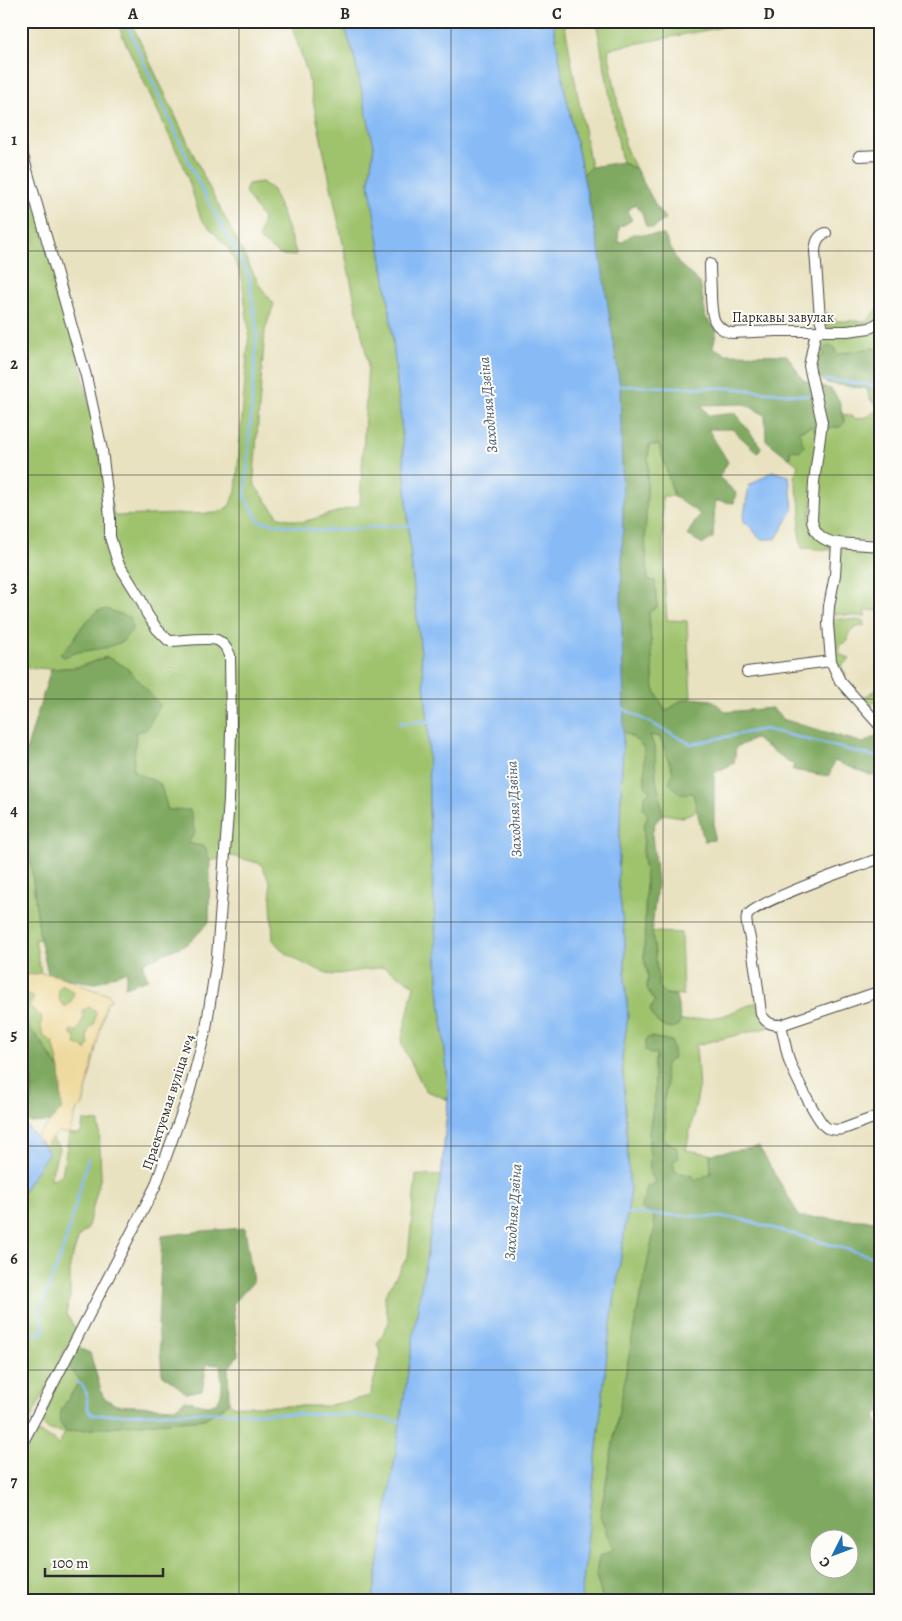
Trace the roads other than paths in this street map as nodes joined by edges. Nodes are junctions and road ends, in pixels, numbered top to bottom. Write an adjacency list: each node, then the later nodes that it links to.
1 (21, 149): 17 (street, Праектуемая вуліца №4)
2 (881, 155): 3 (street)
3 (859, 156)
4 (826, 233): 7 (street)
5 (710, 264): 7 (street, Паркавы завулак)
6 (881, 321): 7 (street, Паркавы завулак)
7 (820, 331): 8 (street)
8 (837, 543): 9 (street); 10 (street)
9 (881, 546)
10 (831, 661): 11 (street); 12 (street)
11 (747, 672)
12 (881, 727)
13 (881, 858): 15 (street)
14 (881, 991): 15 (street)
15 (781, 1025): 16 (street)
16 (881, 1115)
17 (21, 1446)

